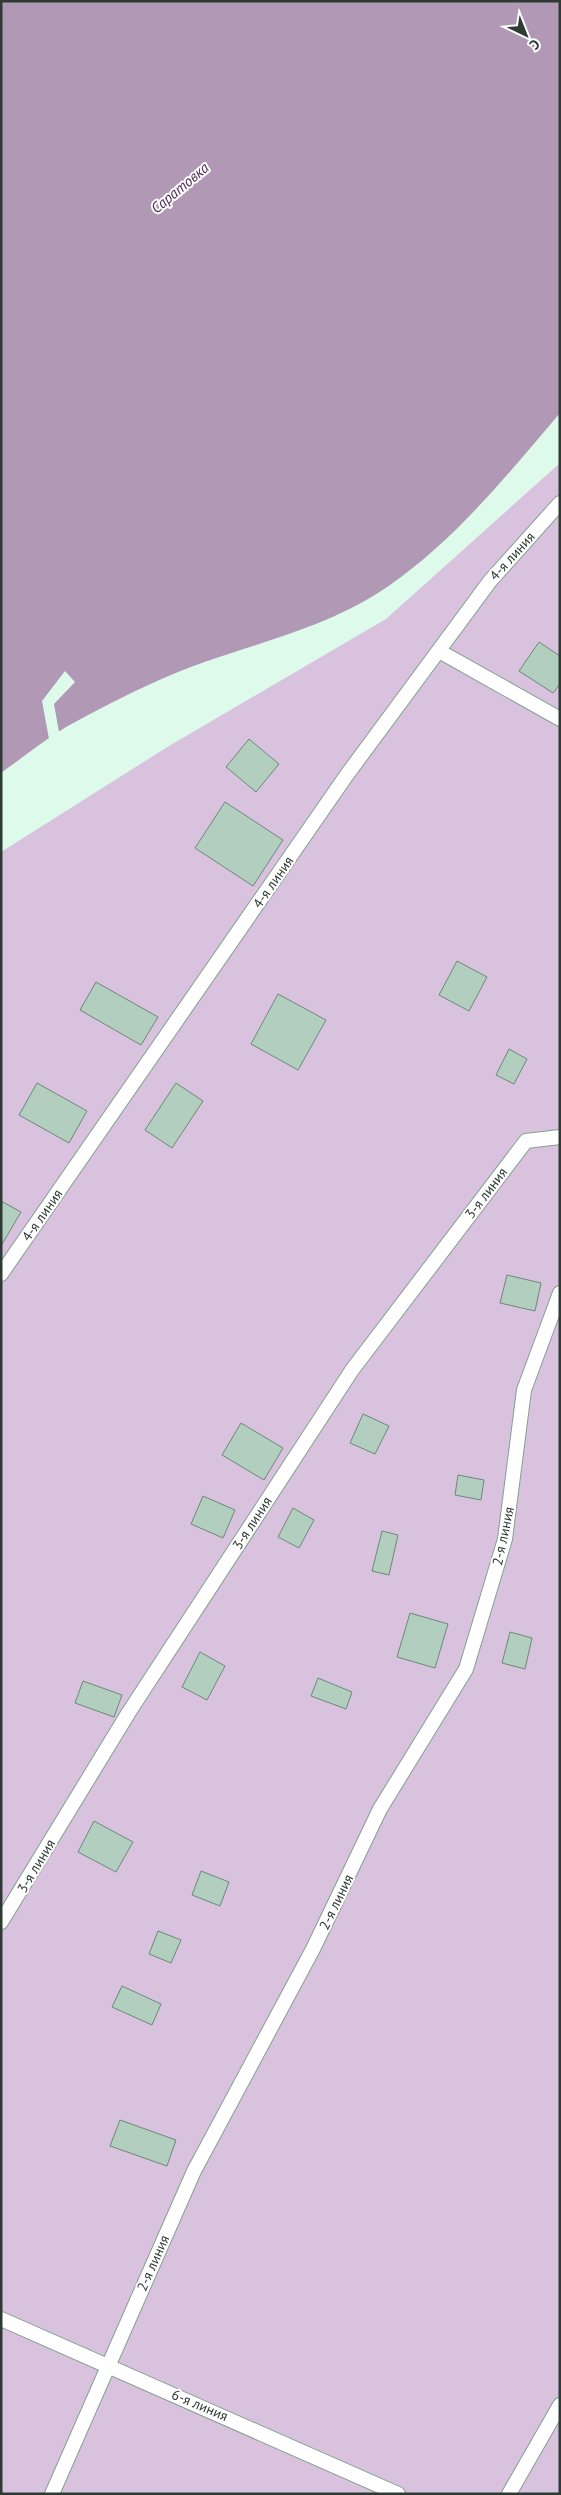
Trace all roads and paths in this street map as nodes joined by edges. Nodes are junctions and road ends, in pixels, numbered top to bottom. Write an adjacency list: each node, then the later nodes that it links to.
1 (560, 503): 2 (lane, 4-я линия)
2 (438, 651): 3 (lane); 5 (lane, 4-я линия)
3 (560, 719)
4 (560, 1137): 7 (lane, 3-я линия)
5 (1, 1274)
6 (560, 1293): 9 (lane, 2-я линия)
7 (1, 1922)
8 (1, 2319): 9 (lane, 6-я линия)
9 (107, 2366): 12 (lane, 2-я линия); 13 (lane, 6-я линия)
10 (560, 2405): 11 (lane)
11 (506, 2492)
12 (52, 2494)
13 (398, 2494)

